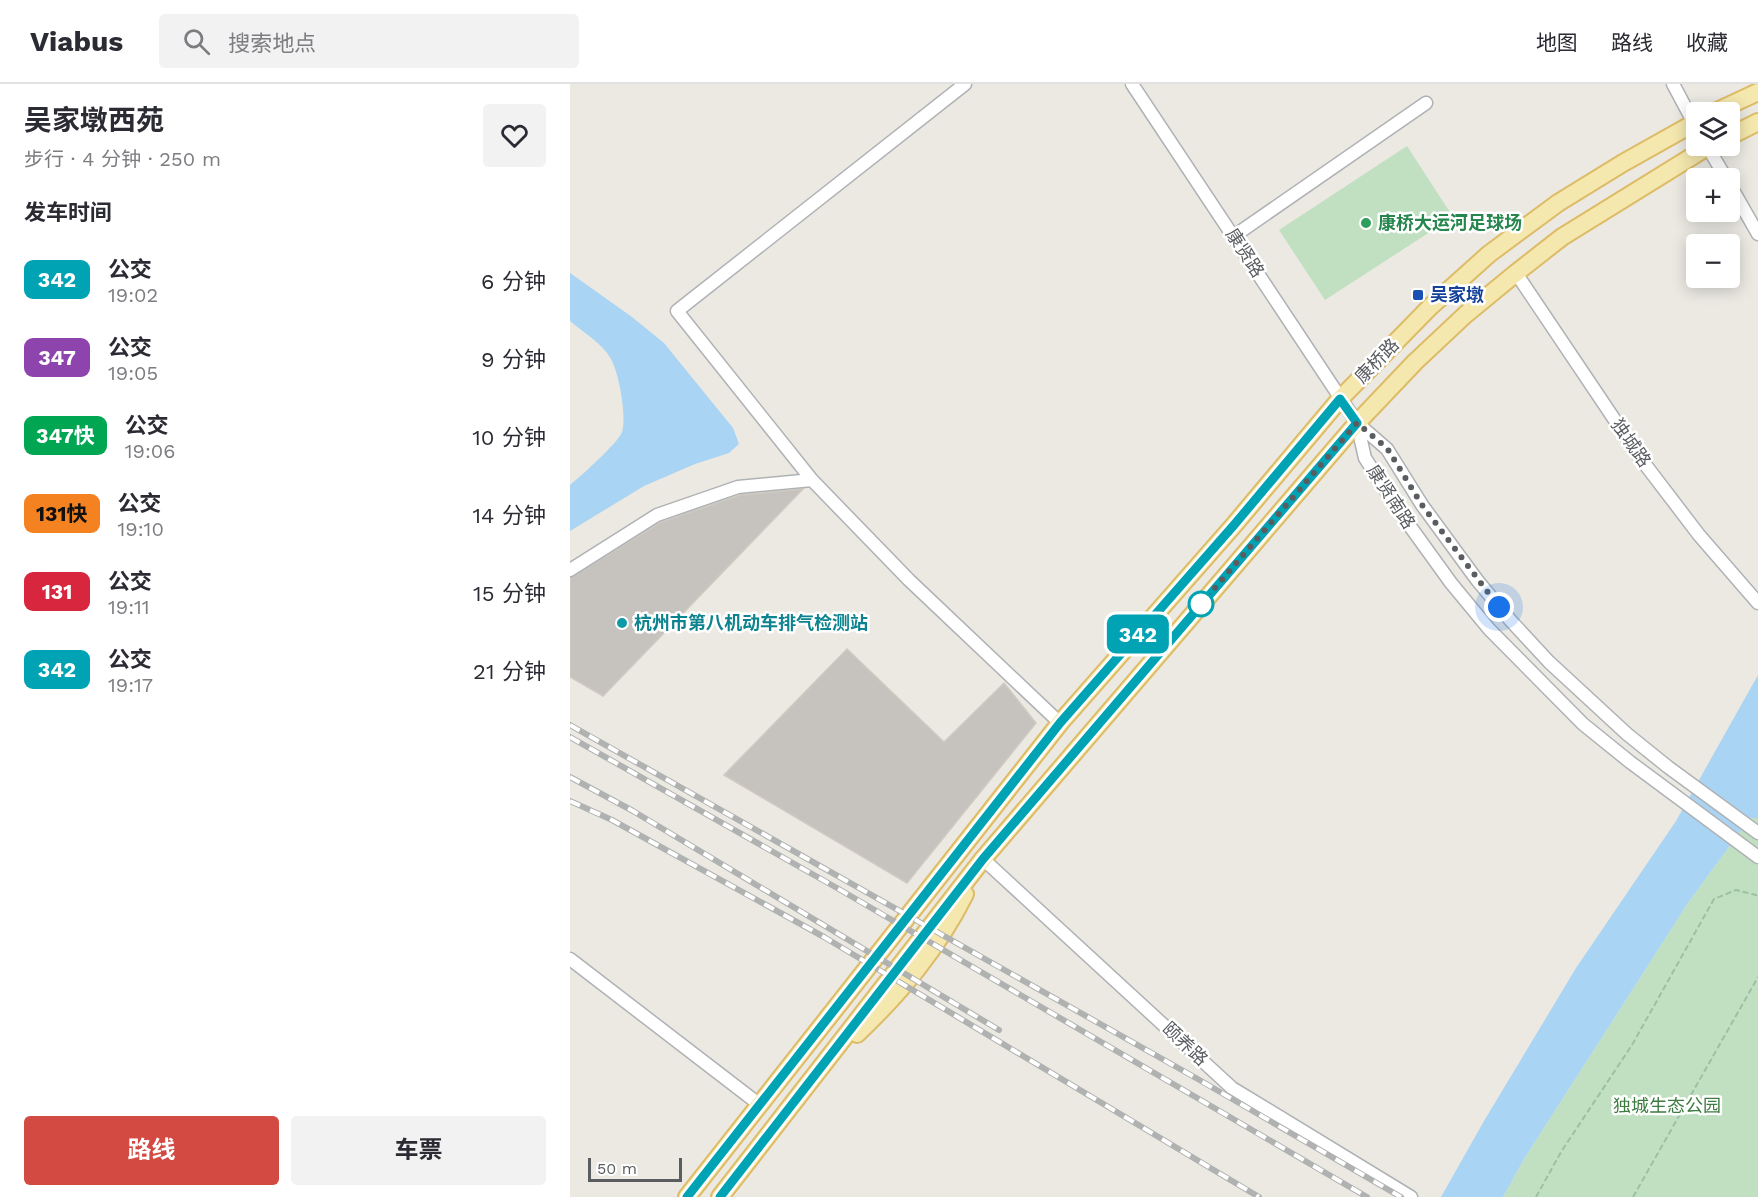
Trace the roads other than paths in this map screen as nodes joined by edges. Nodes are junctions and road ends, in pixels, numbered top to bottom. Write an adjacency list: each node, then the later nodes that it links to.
1 (965, 84): 18 (street)
2 (1132, 84): 14 (street, 康贤路)
3 (1672, 84): 7 (street)
4 (1758, 92): 5 (main road)
5 (1736, 102)
6 (1426, 103): 14 (street)
7 (1686, 107)
8 (1758, 122): 10 (main road)
9 (1686, 129): 16 (main road, 康桥路)
10 (1740, 131)
11 (1692, 156): 15 (main road, 康桥路)
12 (1740, 202): 13 (street)
13 (1756, 230)
14 (1234, 236): 16 (street, 康贤路)
15 (1516, 273): 17 (main road, 康桥路); 20 (street, 独城路)
16 (1340, 399): 17 (street, 康贤路); 21 (main road, 康桥路)
17 (1357, 423): 22 (street, 康贤南路); 23 (street, 康贤南路); 24 (main road, 康桥路)
18 (812, 480): 19 (street); 21 (street)
19 (570, 570)
20 (1758, 603)
21 (1060, 723): 26 (main road, 康桥路)
22 (1758, 832)
23 (1758, 857)
24 (983, 859): 28 (main road, 康桥路); 29 (street, 颐养路)
25 (570, 958): 26 (street)
26 (760, 1106): 27 (main road, 康桥路)
27 (687, 1197)
28 (720, 1197)
29 (1411, 1197)

